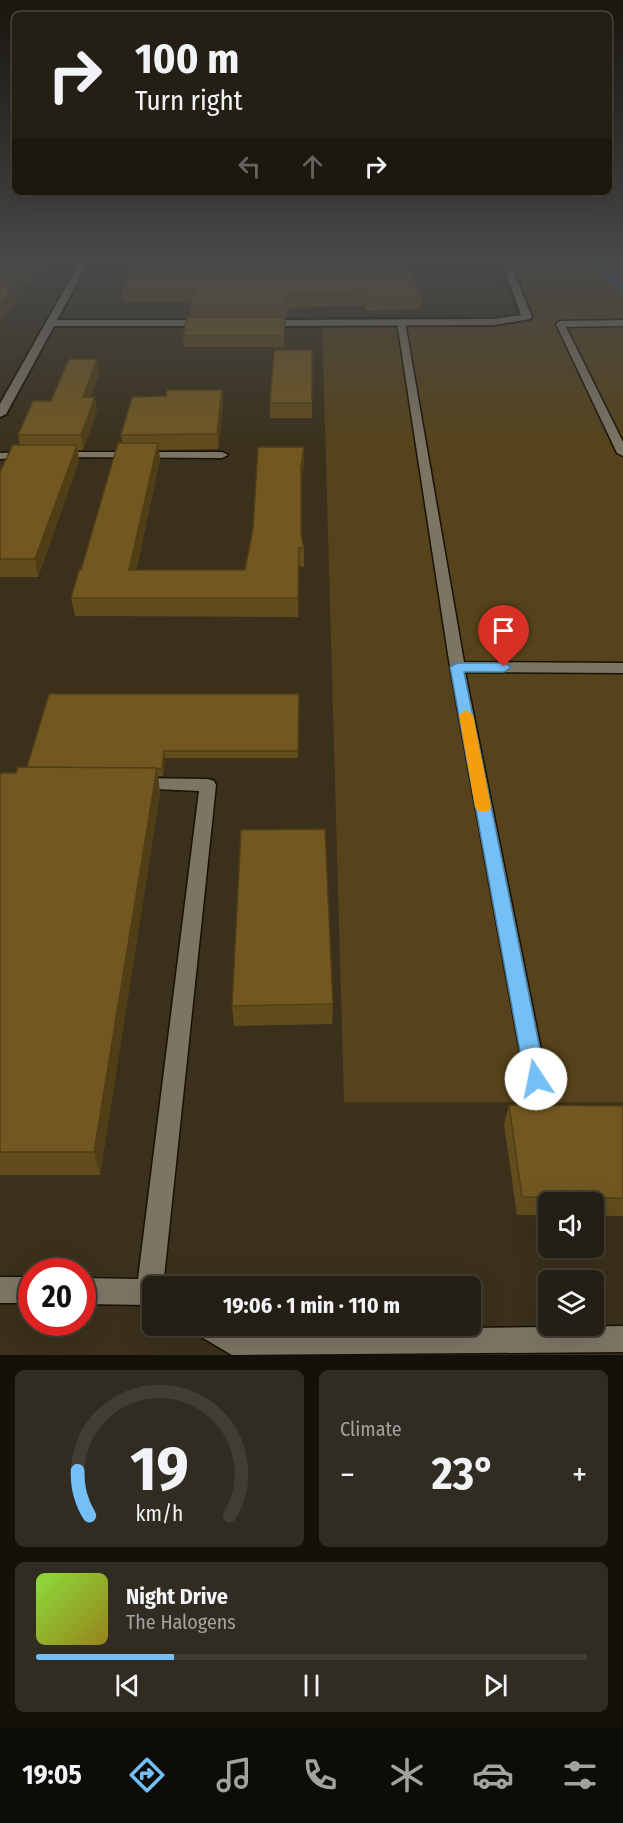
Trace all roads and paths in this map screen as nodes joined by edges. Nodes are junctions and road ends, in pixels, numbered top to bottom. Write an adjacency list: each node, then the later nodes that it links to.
1 (51, 325): 4 (street)
2 (402, 325): 8 (lane)
3 (561, 325): 5 (lane)
4 (0, 414)
5 (623, 453)
6 (222, 455): 7 (lane)
7 (0, 456)
8 (457, 667): 9 (lane); 11 (lane)
9 (623, 668)
10 (115, 784): 12 (lane)
11 (536, 1079)
12 (153, 1276)
13 (0, 1290): 14 (lane)
14 (18, 1290)
15 (96, 1291): 16 (lane)
16 (142, 1293)
17 (220, 1336): 19 (lane)
18 (623, 1339): 19 (lane)
19 (237, 1349)

